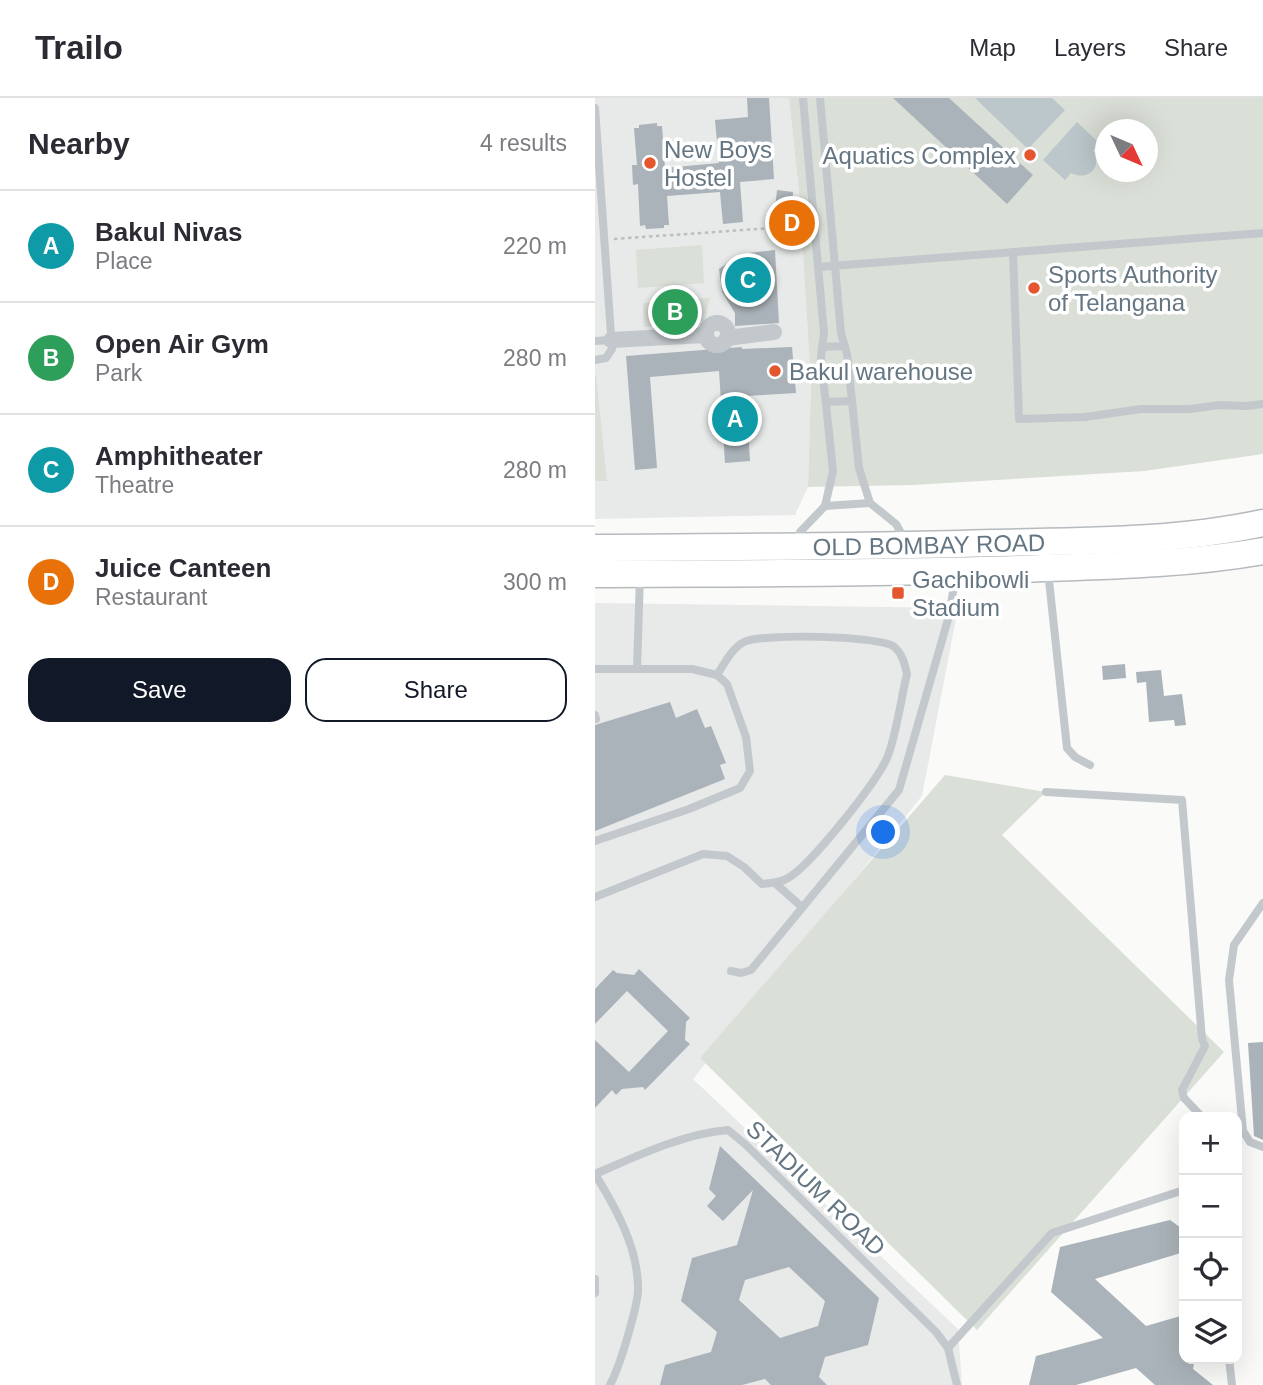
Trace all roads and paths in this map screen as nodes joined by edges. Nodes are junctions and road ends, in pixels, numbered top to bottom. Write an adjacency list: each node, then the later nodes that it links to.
1 (803, 98): 11 (lane)
2 (820, 98): 10 (lane)
3 (595, 108): 8 (lane)
4 (783, 209): 6 (path)
5 (788, 225): 6 (path)
6 (773, 228): 8 (path)
7 (1263, 233): 9 (lane)
8 (604, 239): 13 (lane)
9 (1013, 252): 10 (lane); 19 (lane)
10 (835, 266): 11 (lane); 14 (lane)
11 (818, 267): 15 (lane)
12 (774, 332): 13 (street)
13 (603, 341): 16 (lane)
14 (845, 346): 15 (lane); 17 (lane)
15 (822, 347): 18 (lane)
16 (595, 359)
17 (852, 401): 18 (lane); 20 (lane)
18 (826, 402): 21 (lane)
19 (1263, 404)
20 (870, 503): 21 (lane); 23 (lane)
21 (825, 506): 24 (lane)
22 (1263, 523): 23 (main road, OLD BOMBAY ROAD)
23 (909, 545): 25 (main road, OLD BOMBAY ROAD)
24 (798, 546): 25 (main road, OLD BOMBAY ROAD); 26 (main road, OLD BOMBAY ROAD)
25 (855, 546): 30 (main road)
26 (595, 548)
27 (1263, 551): 28 (main road, OLD BOMBAY ROAD)
28 (1048, 568): 29 (main road, OLD BOMBAY ROAD); 36 (lane)
29 (956, 571): 30 (main road, OLD BOMBAY ROAD); 42 (lane)
30 (854, 572): 31 (main road, OLD BOMBAY ROAD)
31 (640, 573): 32 (main road, OLD BOMBAY ROAD); 34 (lane)
32 (595, 574)
33 (595, 669): 34 (lane)
34 (637, 669): 35 (lane)
35 (717, 675): 38 (lane); 39 (lane)
36 (1090, 765)
37 (1046, 792): 44 (lane)
38 (595, 841)
39 (775, 883): 40 (lane); 42 (lane)
40 (595, 897)
41 (1263, 903): 45 (lane)
42 (802, 908): 43 (lane)
43 (731, 971)
44 (1197, 1112)
45 (1263, 1147)
46 (595, 1174): 50 (lane, STADIUM ROAD); 52 (lane, STADIUM ROAD)
47 (1179, 1192): 50 (lane)
48 (595, 1279): 49 (lane)
49 (595, 1293)
50 (948, 1349): 53 (lane, STADIUM ROAD)
51 (1230, 1364): 54 (lane)
52 (610, 1385)
53 (957, 1385)
54 (1232, 1385)

